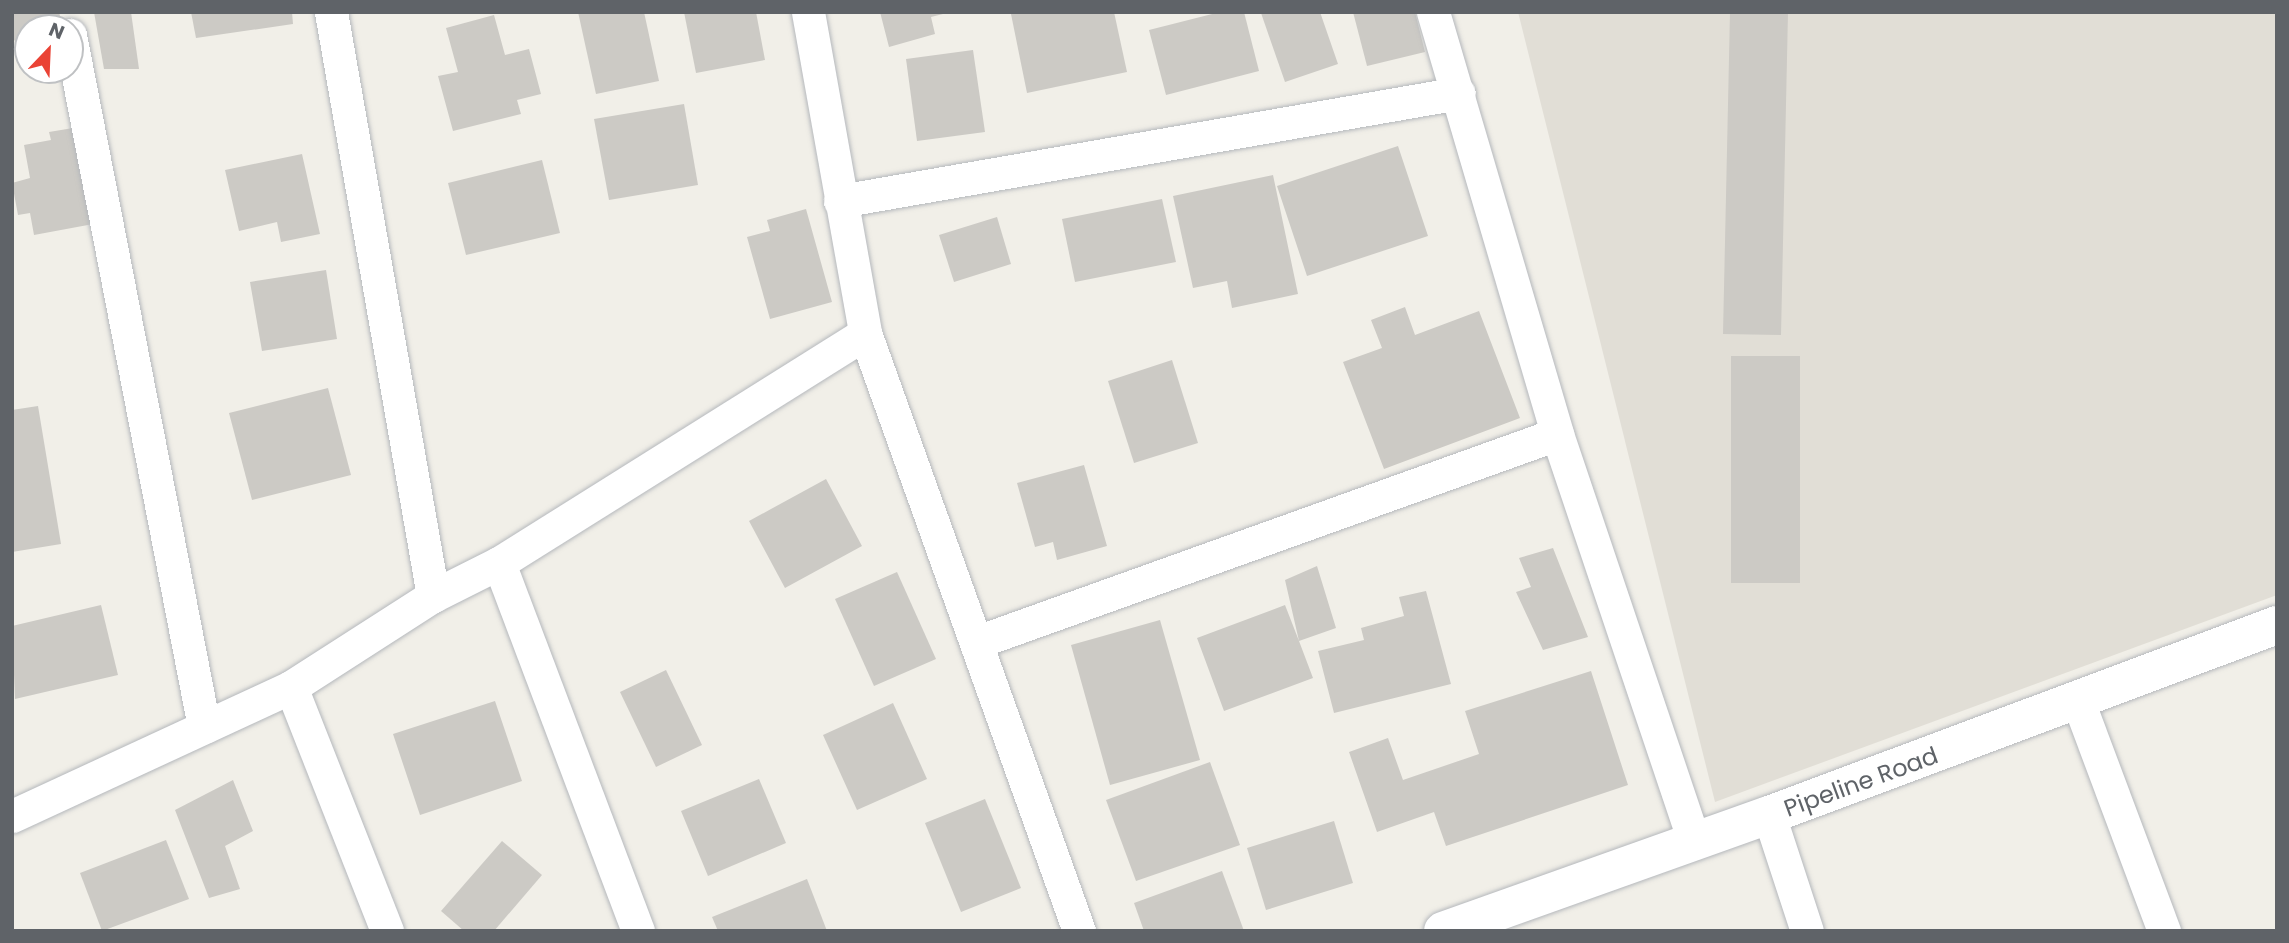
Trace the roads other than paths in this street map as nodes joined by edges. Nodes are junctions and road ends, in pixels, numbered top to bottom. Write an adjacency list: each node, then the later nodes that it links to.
1 (331, 12): 10 (street)
2 (808, 12): 6 (street)
3 (1433, 12): 5 (street)
4 (79, 84): 15 (street)
5 (1459, 93): 6 (street); 8 (street)
6 (840, 201): 7 (street)
7 (865, 332): 9 (street); 12 (street)
8 (1557, 434): 12 (street); 18 (street)
9 (499, 563): 10 (street); 20 (street)
10 (433, 596): 13 (street)
11 (2277, 625): 14 (street, Pipeline Road)
12 (976, 642): 21 (street)
13 (291, 687): 15 (street); 19 (street)
14 (2078, 701): 17 (street, Pipeline Road); 24 (street)
15 (204, 727): 16 (street)
16 (12, 816)
17 (1769, 816): 18 (street, Pipeline Road); 23 (street)
18 (1694, 842): 22 (street, Pipeline Road)
19 (387, 931)
20 (638, 931)
21 (1079, 931)
22 (1443, 931)
23 (1807, 931)
24 (2164, 931)

